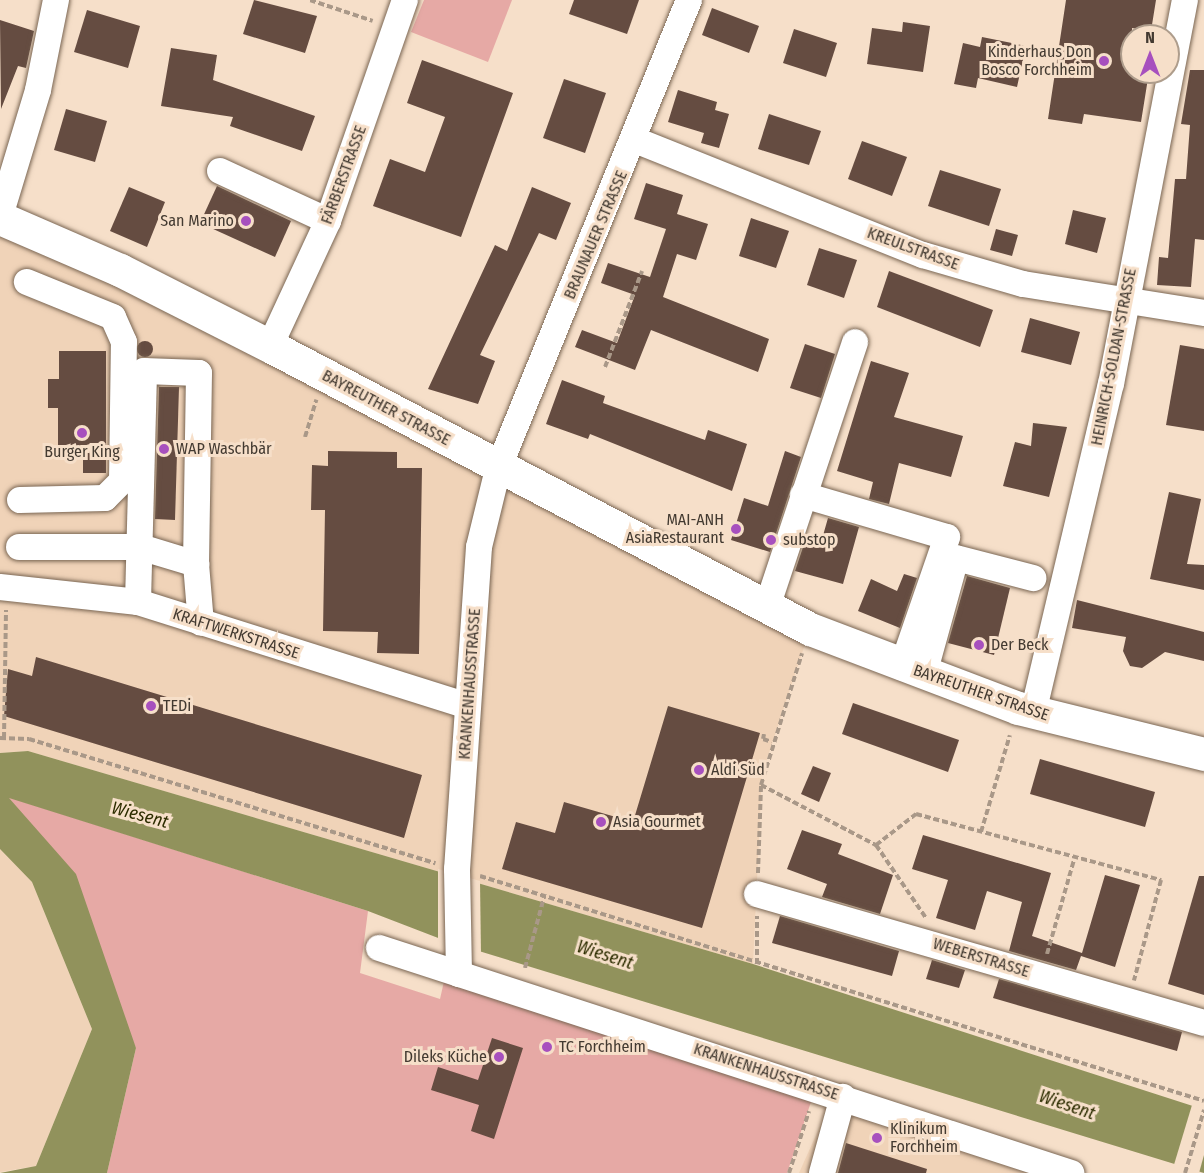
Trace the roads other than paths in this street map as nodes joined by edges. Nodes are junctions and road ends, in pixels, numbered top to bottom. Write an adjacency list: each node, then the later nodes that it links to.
1 (56, 0): 7 (street)
2 (405, 0): 8 (street, FÄRBERSTRASSE)
3 (689, 0): 5 (street, BRAUNAUER STRASSE)
4 (1185, 0): 10 (street, HEINRICH-SOLDAN-STRASSE)
5 (635, 140): 10 (street, KREULSTRASSE); 14 (street, BRAUNAUER STRASSE)
6 (220, 171): 8 (street)
7 (0, 217): 13 (main road, BAYREUTHER STRASSE)
8 (328, 221): 13 (street, FÄRBERSTRASSE)
9 (27, 282): 16 (street)
10 (1124, 302): 11 (street, KREULSTRASSE); 27 (street, HEINRICH-SOLDAN-STRASSE)
11 (1204, 313)
12 (855, 342): 15 (street)
13 (270, 346): 14 (main road, BAYREUTHER STRASSE)
14 (498, 468): 23 (main road, BAYREUTHER STRASSE); 26 (street, KRANKENHAUSSTRASSE)
15 (804, 495): 23 (street); 25 (street)
16 (20, 500)
17 (18, 547): 18 (street)
18 (140, 547): 19 (street); 19 (street); 22 (street)
19 (196, 564): 24 (street)
20 (1033, 578): 25 (street)
21 (3, 587): 22 (street, KRAFTWERKSTRASSE)
22 (138, 602): 24 (street, KRAFTWERKSTRASSE)
23 (767, 607): 25 (main road, BAYREUTHER STRASSE)
24 (201, 623): 26 (street, KRAFTWERKSTRASSE)
25 (913, 670): 27 (main road, BAYREUTHER STRASSE)
26 (467, 706): 31 (street, KRANKENHAUSSTRASSE)
27 (1026, 710): 28 (main road, BAYREUTHER STRASSE)
28 (1204, 754)
29 (757, 894): 32 (street, WEBERSTRASSE)
30 (379, 948): 31 (street, KRANKENHAUSSTRASSE)
31 (458, 964): 33 (street, KRANKENHAUSSTRASSE)
32 (1204, 1023)
33 (843, 1097): 34 (street, KRANKENHAUSSTRASSE); 35 (street)
34 (1009, 1163): 36 (street, KRANKENHAUSSTRASSE)
35 (822, 1173)
36 (1071, 1173)

